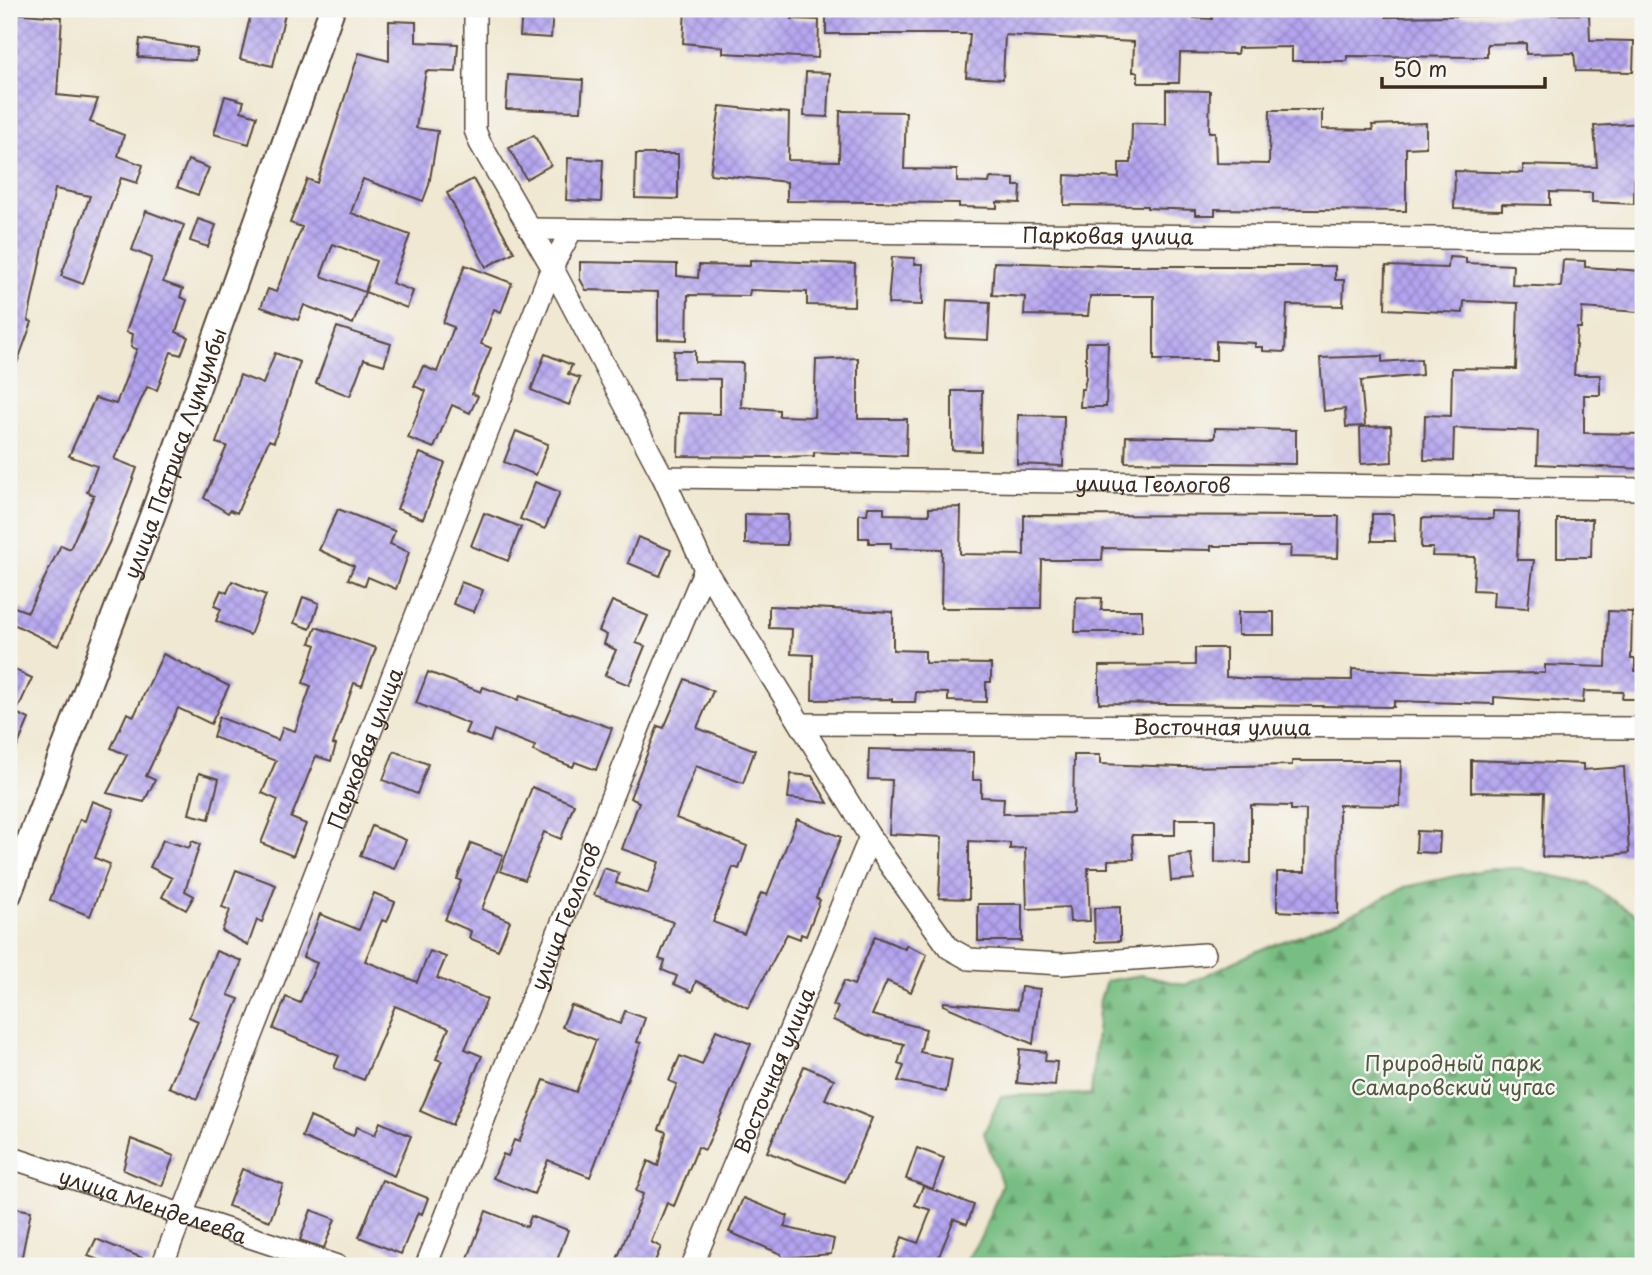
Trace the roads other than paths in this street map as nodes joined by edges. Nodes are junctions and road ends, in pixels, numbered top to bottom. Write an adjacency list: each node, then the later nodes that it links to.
1 (332, 9): 13 (street, улица Патриса Лумумбы)
2 (474, 9): 3 (street)
3 (530, 229): 4 (street, Парковая улица); 6 (street)
4 (571, 231): 5 (street, Парковая улица); 6 (street, Парковая улица)
5 (1643, 240)
6 (552, 267): 7 (street); 16 (street, Парковая улица)
7 (663, 477): 8 (street, улица Геологов); 9 (street)
8 (1643, 489)
9 (705, 569): 10 (street); 19 (street, улица Геологов)
10 (802, 724): 11 (street, Восточная улица); 12 (street)
11 (1643, 728)
12 (870, 837): 14 (street); 20 (street, Восточная улица)
13 (9, 894)
14 (1205, 954)
15 (9, 1157): 16 (street, улица Менделеева)
16 (183, 1213): 17 (street, Парковая улица); 18 (street, улица Менделеева)
17 (162, 1266)
18 (337, 1266)
19 (426, 1266)
20 (692, 1266)

